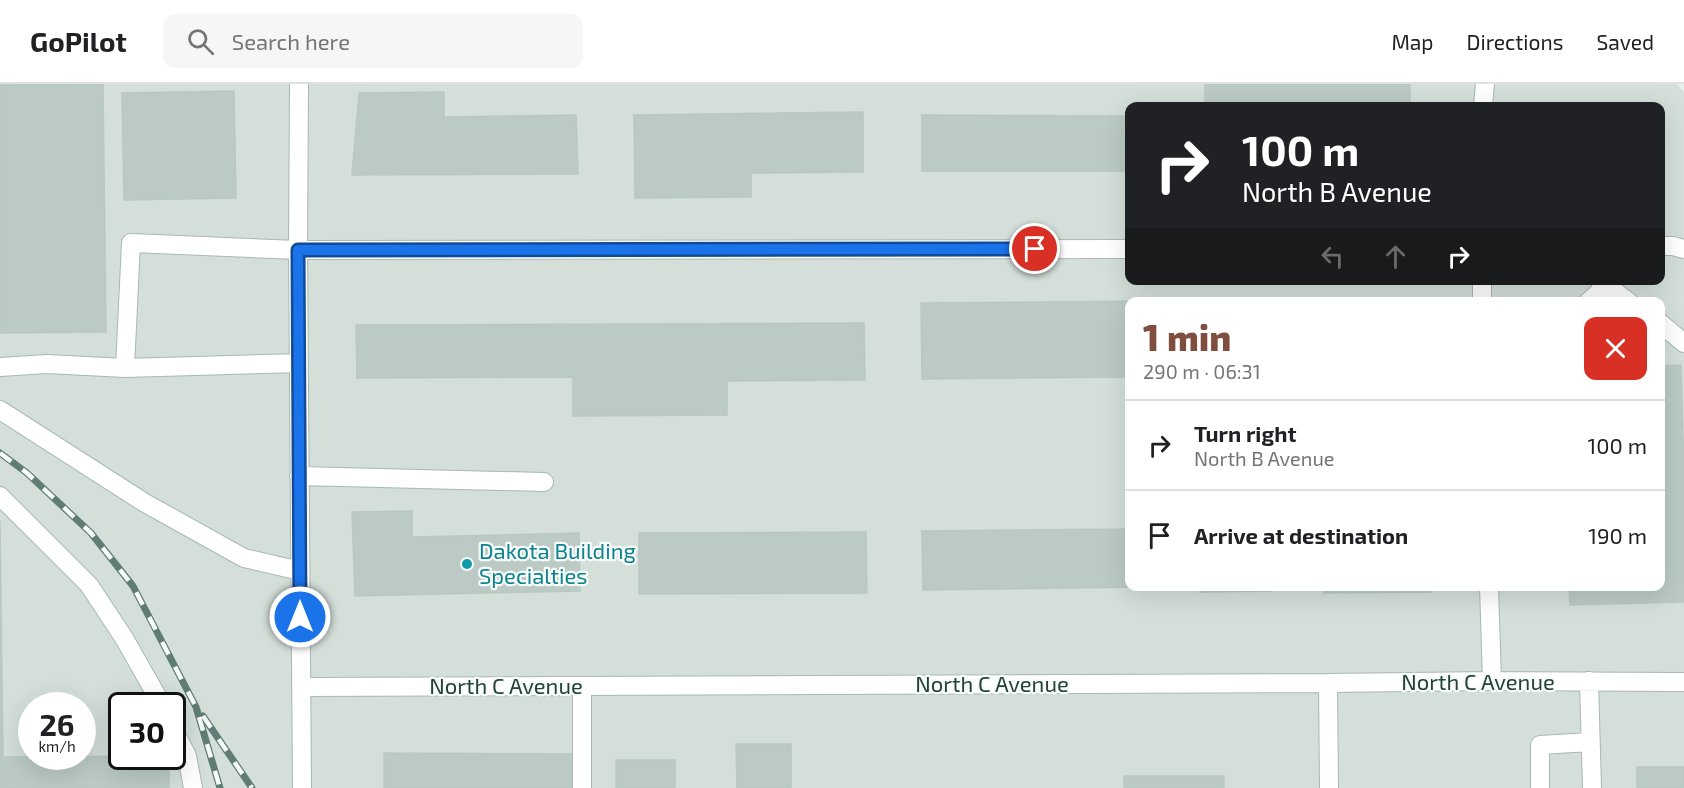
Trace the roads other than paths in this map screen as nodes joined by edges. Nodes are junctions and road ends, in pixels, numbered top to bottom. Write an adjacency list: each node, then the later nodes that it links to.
1 (299, 84): 7 (street)
2 (1485, 84): 3 (street)
3 (1483, 102)
4 (1665, 246): 6 (street)
5 (1125, 249): 7 (street)
6 (1684, 249)
7 (298, 250): 12 (street); 14 (street)
8 (1605, 285): 9 (street)
9 (1622, 297)
10 (1665, 327): 11 (street)
11 (1684, 344)
12 (299, 363): 14 (street); 16 (street)
13 (0, 367): 14 (street)
14 (125, 368)
15 (0, 410): 19 (street)
16 (299, 476): 17 (street); 19 (street)
17 (544, 482)
18 (0, 496): 27 (street)
19 (300, 571): 26 (street)
20 (1489, 591): 21 (street)
21 (1492, 681): 22 (street, North C Avenue); 24 (street, North C Avenue)
22 (1589, 681): 23 (street, North C Avenue); 28 (street)
23 (1684, 682)
24 (1328, 683): 25 (street, North C Avenue); 33 (street)
25 (582, 686): 26 (street, North C Avenue); 32 (street)
26 (301, 687): 31 (street)
27 (155, 692)
28 (1590, 742): 34 (street); 35 (street)
29 (186, 754): 30 (street)
30 (193, 788)
31 (302, 788)
32 (582, 788)
33 (1329, 788)
34 (1540, 788)
35 (1592, 788)

